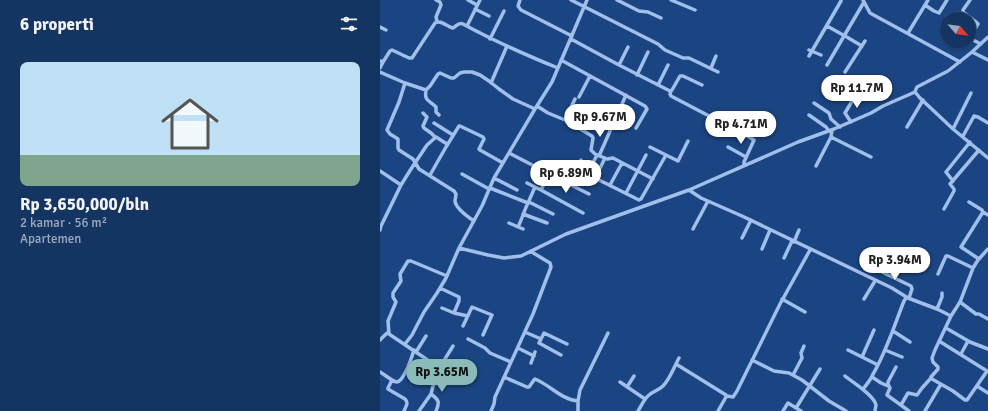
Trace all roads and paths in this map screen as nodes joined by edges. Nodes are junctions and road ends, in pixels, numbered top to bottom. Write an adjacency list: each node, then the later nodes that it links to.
1 (436, 0): 21 (street)
2 (468, 0): 14 (street)
3 (480, 0): 14 (street)
4 (520, 0): 28 (street)
5 (571, 0): 15 (street)
6 (588, 0): 15 (street)
7 (618, 0): 20 (street)
8 (671, 0): 16 (street)
9 (947, 0): 13 (street)
10 (970, 0): 18 (street)
11 (841, 1): 23 (street)
12 (864, 1): 26 (street); 27 (street)
13 (926, 2): 26 (street)
14 (476, 7): 19 (street); 22 (street)
15 (584, 7): 28 (street); 52 (street)
16 (695, 10)
17 (504, 11): 30 (street)
18 (963, 12)
19 (489, 16)
20 (661, 18)
21 (437, 21): 22 (street); 45 (street)
22 (466, 26): 30 (street)
23 (827, 26): 27 (street); 37 (street)
24 (380, 27): 25 (street)
25 (386, 30)
26 (908, 32): 46 (street)
27 (845, 36): 35 (street); 48 (street)
28 (571, 37): 43 (street); 49 (street)
29 (988, 37): 33 (street)
30 (490, 39): 34 (street)
31 (865, 41): 35 (street)
32 (976, 41): 33 (street)
33 (981, 44): 39 (street)
34 (507, 46): 51 (street); 59 (street)
35 (862, 46): 55 (street)
36 (628, 47): 49 (street)
37 (811, 50): 40 (street); 42 (street)
38 (648, 52): 56 (street)
39 (972, 52): 44 (street); 46 (street)
40 (821, 55)
41 (716, 56): 52 (street)
42 (810, 56)
43 (562, 60): 51 (street); 57 (street)
44 (988, 60)
45 (382, 61): 50 (street)
46 (960, 62): 64 (street)
47 (668, 65): 60 (street)
48 (827, 65)
49 (619, 66): 56 (street)
50 (380, 68)
51 (558, 68): 70 (street)
52 (711, 68): 54 (street)
53 (380, 72): 58 (street)
54 (718, 72)
55 (845, 72)
56 (637, 74): 60 (street)
57 (590, 76): 66 (street); 76 (street)
58 (405, 83): 62 (street); 106 (street)
59 (491, 83): 62 (street); 70 (street)
60 (658, 85): 63 (street)
61 (702, 85): 63 (street)
62 (426, 90): 73 (street)
63 (671, 90): 75 (street)
64 (915, 92): 68 (street); 77 (street)
65 (971, 93): 83 (street)
66 (626, 95): 82 (street); 100 (street)
67 (855, 96): 77 (street)
68 (923, 100): 81 (street); 83 (street)
69 (814, 103): 80 (street)
70 (536, 107): 76 (street); 97 (street)
71 (594, 109): 84 (street)
72 (424, 113): 89 (street)
73 (439, 115)
74 (809, 115): 86 (street)
75 (710, 117)
76 (565, 120): 84 (street)
77 (852, 122): 80 (street)
78 (988, 122): 88 (street)
79 (434, 123): 87 (street)
80 (840, 127): 86 (street)
81 (907, 127)
82 (636, 128)
83 (953, 129): 88 (street)
84 (584, 131): 100 (street)
85 (739, 131): 101 (street)
86 (830, 131): 90 (street); 109 (street)
87 (453, 135): 93 (street); 107 (street)
88 (963, 136): 92 (street)
89 (435, 137): 93 (street); 106 (street)
90 (831, 137): 102 (street); 110 (street)
91 (688, 141): 99 (street)
92 (970, 142): 96 (street); 121 (street)
93 (447, 144): 117 (street)
94 (650, 147): 99 (street)
95 (728, 147): 101 (street)
96 (979, 150): 104 (street); 121 (street)
97 (509, 153): 107 (street); 115 (street)
98 (646, 155): 113 (street)
99 (666, 155): 120 (street)
100 (598, 157): 103 (street); 116 (street)
101 (746, 157): 109 (street)
102 (871, 157)
103 (606, 158): 108 (street); 119 (street)
104 (988, 158)
105 (581, 160): 111 (street)
106 (416, 162): 117 (street); 124 (street)
107 (503, 163): 118 (street)
108 (622, 163): 113 (street); 125 (street)
109 (744, 166): 130 (street)
110 (816, 166)
111 (577, 168): 116 (street); 123 (street)
112 (380, 171): 124 (street)
113 (638, 171): 120 (street); 132 (street)
114 (462, 174): 127 (street)
115 (549, 174): 123 (street); 129 (street)
116 (587, 174): 119 (street)
117 (430, 175): 143 (street)
118 (494, 178): 127 (street); 128 (street)
119 (595, 178): 125 (street)
120 (652, 179): 132 (street)
121 (953, 180): 136 (street)
122 (527, 183): 126 (street)
123 (569, 184): 131 (street)
124 (401, 185): 147 (street)
125 (610, 185): 132 (street)
126 (535, 187): 129 (street); 134 (street)
127 (490, 189): 134 (street); 143 (street)
128 (517, 190)
129 (541, 190): 138 (street)
130 (689, 190): 133 (street); 158 (street)
131 (589, 194)
132 (626, 194)
133 (708, 201): 142 (street); 149 (street)
134 (528, 202): 139 (street); 140 (street)
135 (969, 202): 137 (street)
136 (944, 209)
137 (983, 212): 141 (street); 160 (street)
138 (583, 213)
139 (523, 214): 145 (street); 146 (street)
140 (553, 214)
141 (988, 215)
142 (751, 220): 150 (street); 152 (street)
143 (474, 221): 154 (street)
144 (509, 223): 146 (street)
145 (547, 223)
146 (518, 227): 148 (street)
147 (380, 228)
148 (523, 229)
149 (693, 230)
150 (770, 230): 153 (street); 155 (street)
151 (799, 230): 153 (street)
152 (742, 238)
153 (793, 241): 157 (street); 159 (street)
154 (460, 246): 158 (street); 164 (street)
155 (762, 249)
156 (988, 249): 160 (street)
157 (810, 250): 165 (street); 169 (street)
158 (530, 251): 183 (street)
159 (784, 258)
160 (979, 259): 161 (street)
161 (973, 268): 163 (street); 171 (street)
162 (882, 272): 168 (street)
163 (938, 274)
164 (446, 276): 166 (street); 185 (street)
165 (875, 281): 168 (street); 170 (street)
166 (440, 288): 175 (street); 194 (street)
167 (942, 293): 173 (street)
168 (909, 298): 173 (street); 182 (street)
169 (782, 299): 174 (street); 208 (street)
170 (864, 299)
171 (960, 302): 177 (street); 178 (street)
172 (442, 308): 175 (street)
173 (937, 309): 177 (street)
174 (805, 312)
175 (454, 313): 176 (street)
176 (468, 316): 179 (street); 186 (street)
177 (951, 316): 180 (street)
178 (988, 319)
179 (463, 326)
180 (946, 328): 191 (street); 192 (street)
181 (874, 330): 205 (street)
182 (893, 331): 193 (street); 201 (street)
183 (525, 332): 189 (street); 198 (street)
184 (608, 333): 236 (street)
185 (389, 334): 190 (street); 194 (street)
186 (483, 335)
187 (426, 336): 202 (street)
188 (468, 338): 209 (street)
189 (541, 339): 195 (street); 203 (street)
190 (380, 340)
191 (939, 341): 204 (street); 224 (street)
192 (968, 341): 199 (street); 204 (street)
193 (910, 342)
194 (405, 344): 202 (street)
195 (567, 344)
196 (453, 346): 213 (street)
197 (804, 346): 219 (street)
198 (518, 348): 209 (street); 210 (street)
199 (988, 349)
200 (848, 350): 205 (street)
201 (885, 350): 206 (street); 212 (street)
202 (415, 351): 213 (street); 225 (street)
203 (561, 354)
204 (960, 354): 230 (street)
205 (862, 357): 212 (street)
206 (902, 357)
207 (678, 358): 211 (street)
208 (752, 360): 219 (street); 235 (street)
209 (511, 362): 222 (street)
210 (531, 363)
211 (676, 364): 235 (street); 237 (street)
212 (878, 365): 223 (street)
213 (440, 367): 216 (street)
214 (896, 367): 229 (street)
215 (820, 368): 228 (street)
216 (444, 371): 218 (street); 234 (street)
217 (380, 372): 225 (street)
218 (455, 374)
219 (793, 375): 228 (street)
220 (634, 376): 231 (street)
221 (845, 376): 232 (street)
222 (504, 377): 236 (street); 243 (street)
223 (872, 377): 229 (street); 232 (street)
224 (931, 378): 227 (street); 238 (street)
225 (392, 380): 240 (street)
226 (620, 382): 231 (street)
227 (941, 384): 230 (street); 252 (street)
228 (810, 386): 239 (street); 249 (street)
229 (888, 386): 238 (street)
230 (977, 386): 233 (street)
231 (627, 388): 237 (street)
232 (863, 389): 250 (street)
233 (988, 393)
234 (431, 394): 241 (street); 242 (street)
235 (727, 396): 246 (street)
236 (578, 401): 244 (street)
237 (644, 401): 245 (street)
238 (900, 405): 251 (street)
239 (796, 408): 247 (street); 248 (street)
240 (404, 411)
241 (419, 411)
242 (436, 411)
243 (491, 411)
244 (578, 411)
245 (638, 411)
246 (718, 411)
247 (783, 411)
248 (801, 411)
249 (846, 411)
250 (875, 411)
251 (909, 411)
252 (926, 411)

